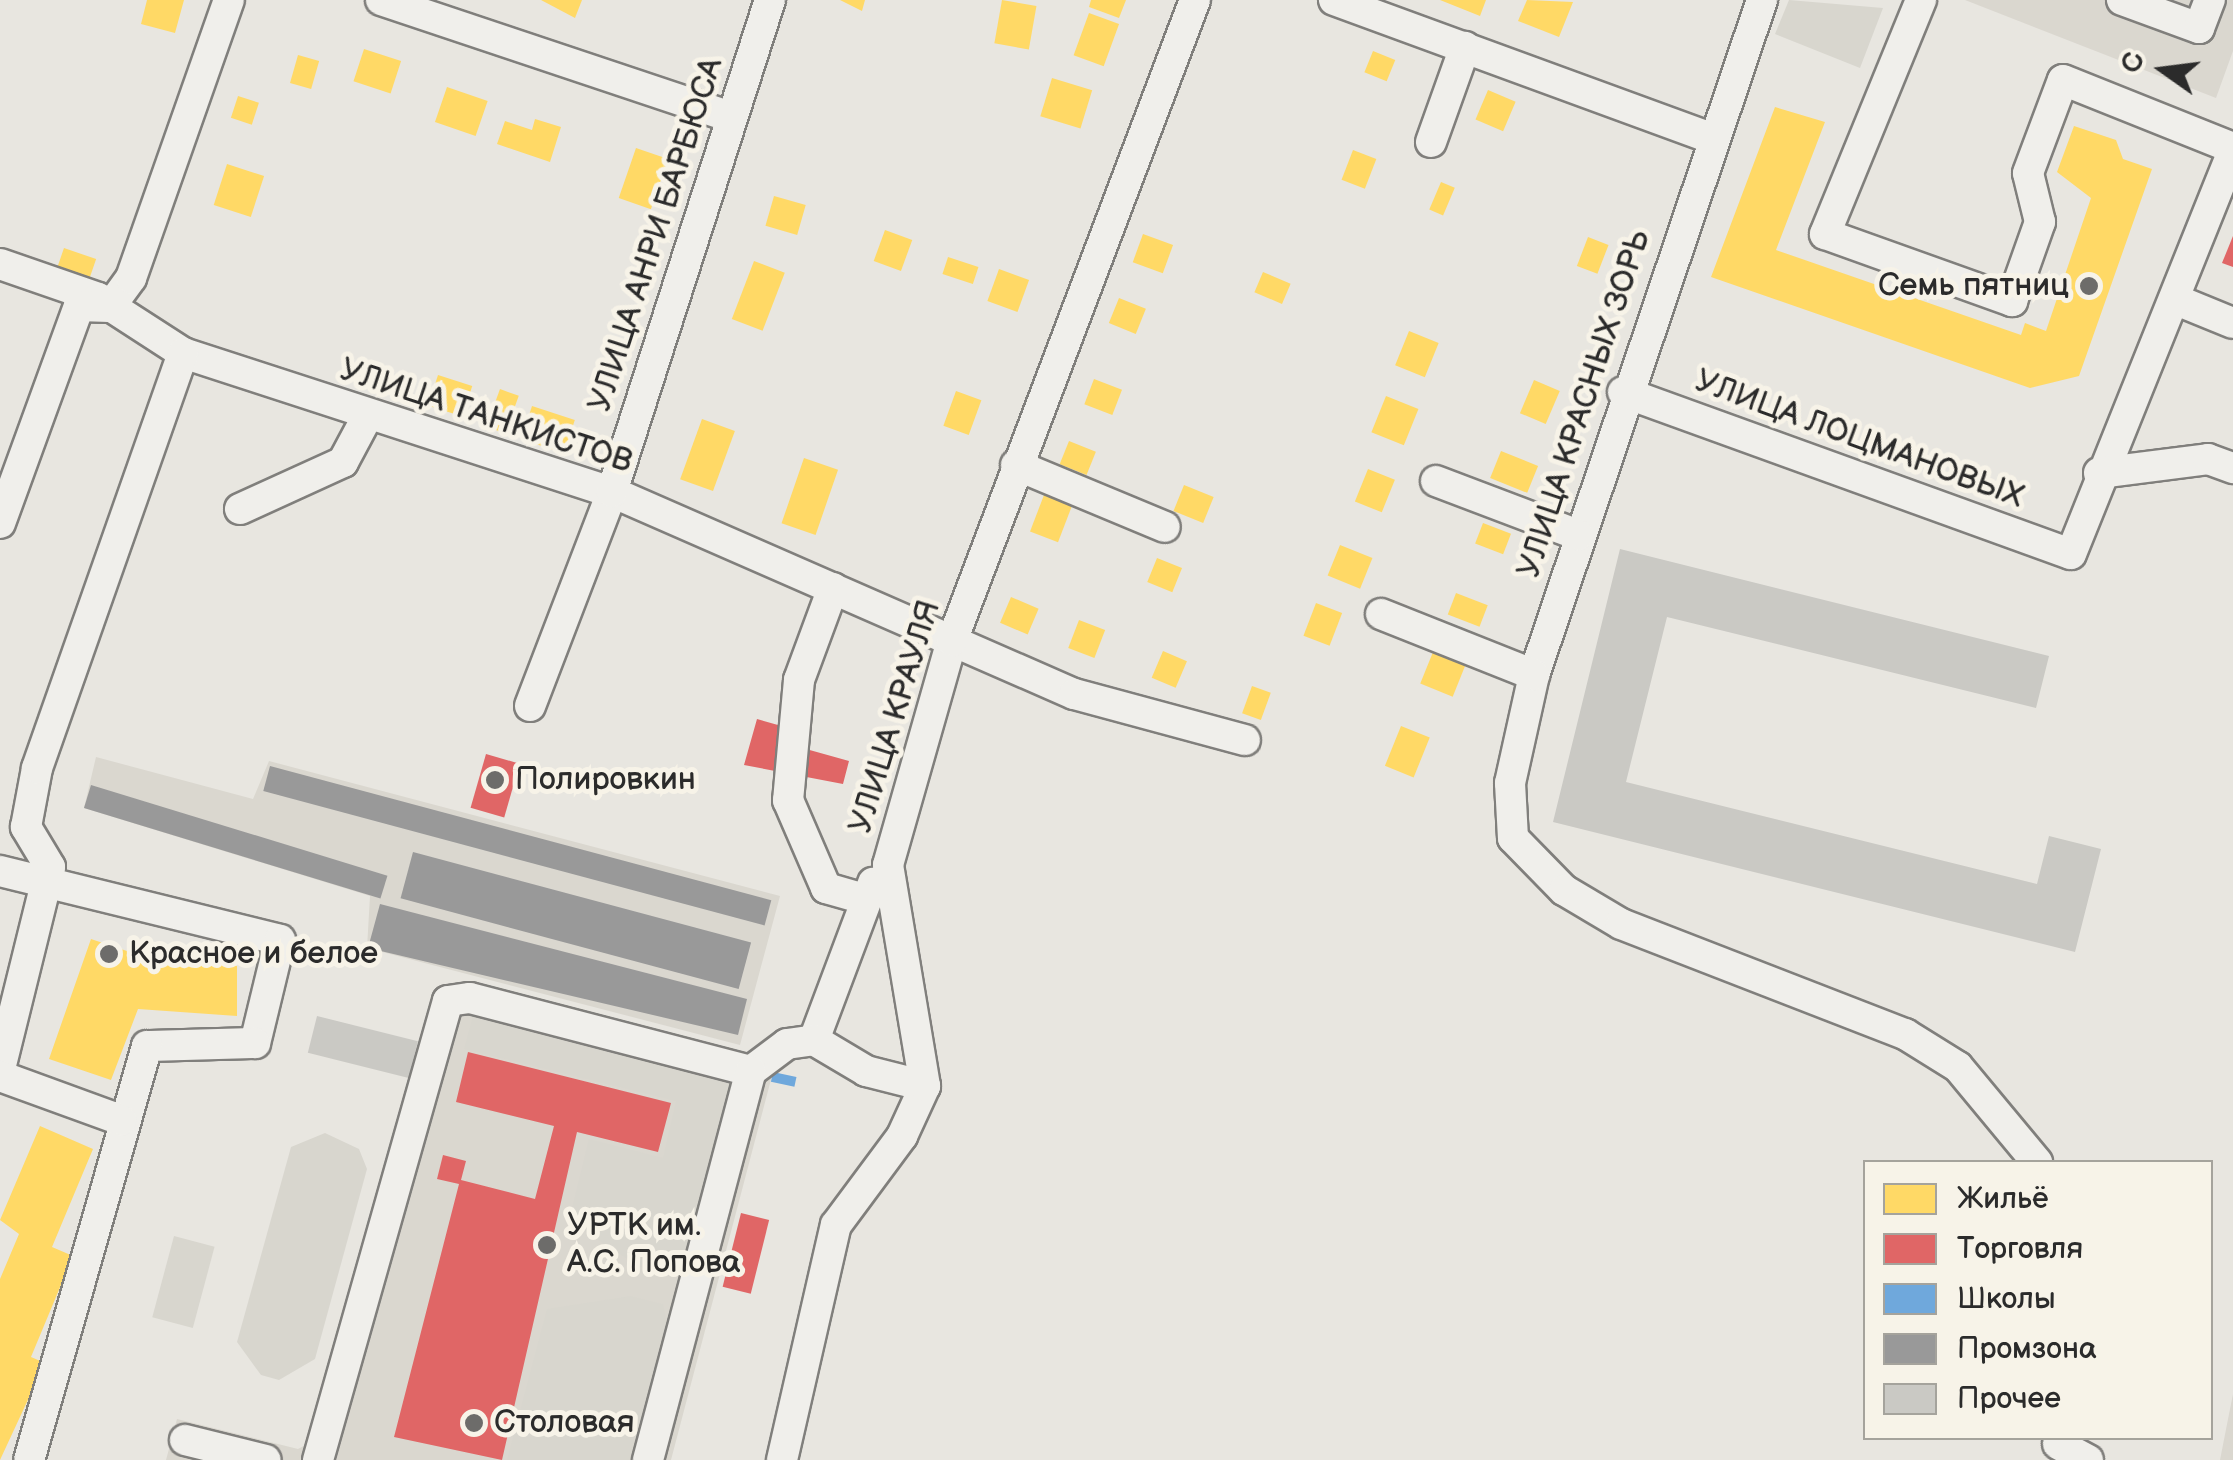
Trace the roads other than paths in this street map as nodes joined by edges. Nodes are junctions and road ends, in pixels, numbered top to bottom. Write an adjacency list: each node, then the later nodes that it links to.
1 (229, 0): 17 (street)
2 (381, 0): 11 (street)
3 (770, 0): 11 (street, УЛИЦА АНРИ БАРБЮСА)
4 (1195, 0): 22 (street, УЛИЦА КРАУЛЯ)
5 (1334, 0): 10 (street)
6 (1762, 0): 12 (street, УЛИЦА КРАСНЫХ ЗОРЬ)
7 (1921, 0): 14 (street)
8 (2122, 0): 9 (street)
9 (2210, 0)
10 (1465, 47): 12 (street); 13 (street)
11 (727, 116): 26 (street, УЛИЦА АНРИ БАРБЮСА)
12 (1711, 138): 20 (street, УЛИЦА КРАСНЫХ ЗОРЬ)
13 (1431, 142)
14 (2233, 149): 16 (street)
15 (0, 264): 17 (street, УЛИЦА ТАНКИСТОВ)
16 (2179, 301): 18 (street); 24 (street)
17 (110, 307): 19 (street, УЛИЦА ТАНКИСТОВ); 28 (street)
18 (2233, 324)
19 (183, 353): 21 (street, УЛИЦА ТАНКИСТОВ); 39 (street)
20 (1623, 392): 24 (street, УЛИЦА ЛОЦМАНОВЫХ); 30 (street, УЛИЦА КРАСНЫХ ЗОРЬ)
21 (366, 416): 26 (street, УЛИЦА ТАНКИСТОВ); 27 (street)
22 (1016, 465): 29 (street); 33 (street, УЛИЦА КРАУЛЯ)
23 (2233, 468): 24 (street)
24 (2098, 473)
25 (1436, 482): 30 (street)
26 (612, 492): 31 (street, УЛИЦА ТАНКИСТОВ); 35 (street, УЛИЦА АНРИ БАРБЮСА)
27 (240, 509)
28 (0, 523)
29 (1166, 527)
30 (1578, 535): 34 (street, УЛИЦА КРАСНЫХ ЗОРЬ)
31 (833, 588): 33 (street, УЛИЦА ТАНКИСТОВ); 40 (street)
32 (1381, 614): 34 (street)
33 (952, 640): 36 (street, УЛИЦА ТАНКИСТОВ); 37 (street, УЛИЦА КРАУЛЯ)
34 (1534, 675): 46 (street, УЛИЦА КРАСНЫХ ЗОРЬ)
35 (530, 706)
36 (1244, 740)
37 (888, 865): 40 (street); 44 (street, УЛИЦА КРАУЛЯ)
38 (0, 871): 39 (street)
39 (46, 883): 43 (street); 45 (street)
40 (860, 898): 41 (street)
41 (814, 1040): 42 (street); 44 (street)
42 (751, 1071): 51 (street); 52 (street)
43 (0, 1073): 45 (street)
44 (924, 1086): 53 (street)
45 (121, 1120): 49 (street)
46 (2035, 1160)
47 (185, 1440): 50 (street)
48 (2056, 1447): 54 (street)
49 (28, 1460)
50 (266, 1460)
51 (318, 1460)
52 (648, 1460)
53 (782, 1460)
54 (2088, 1460)

